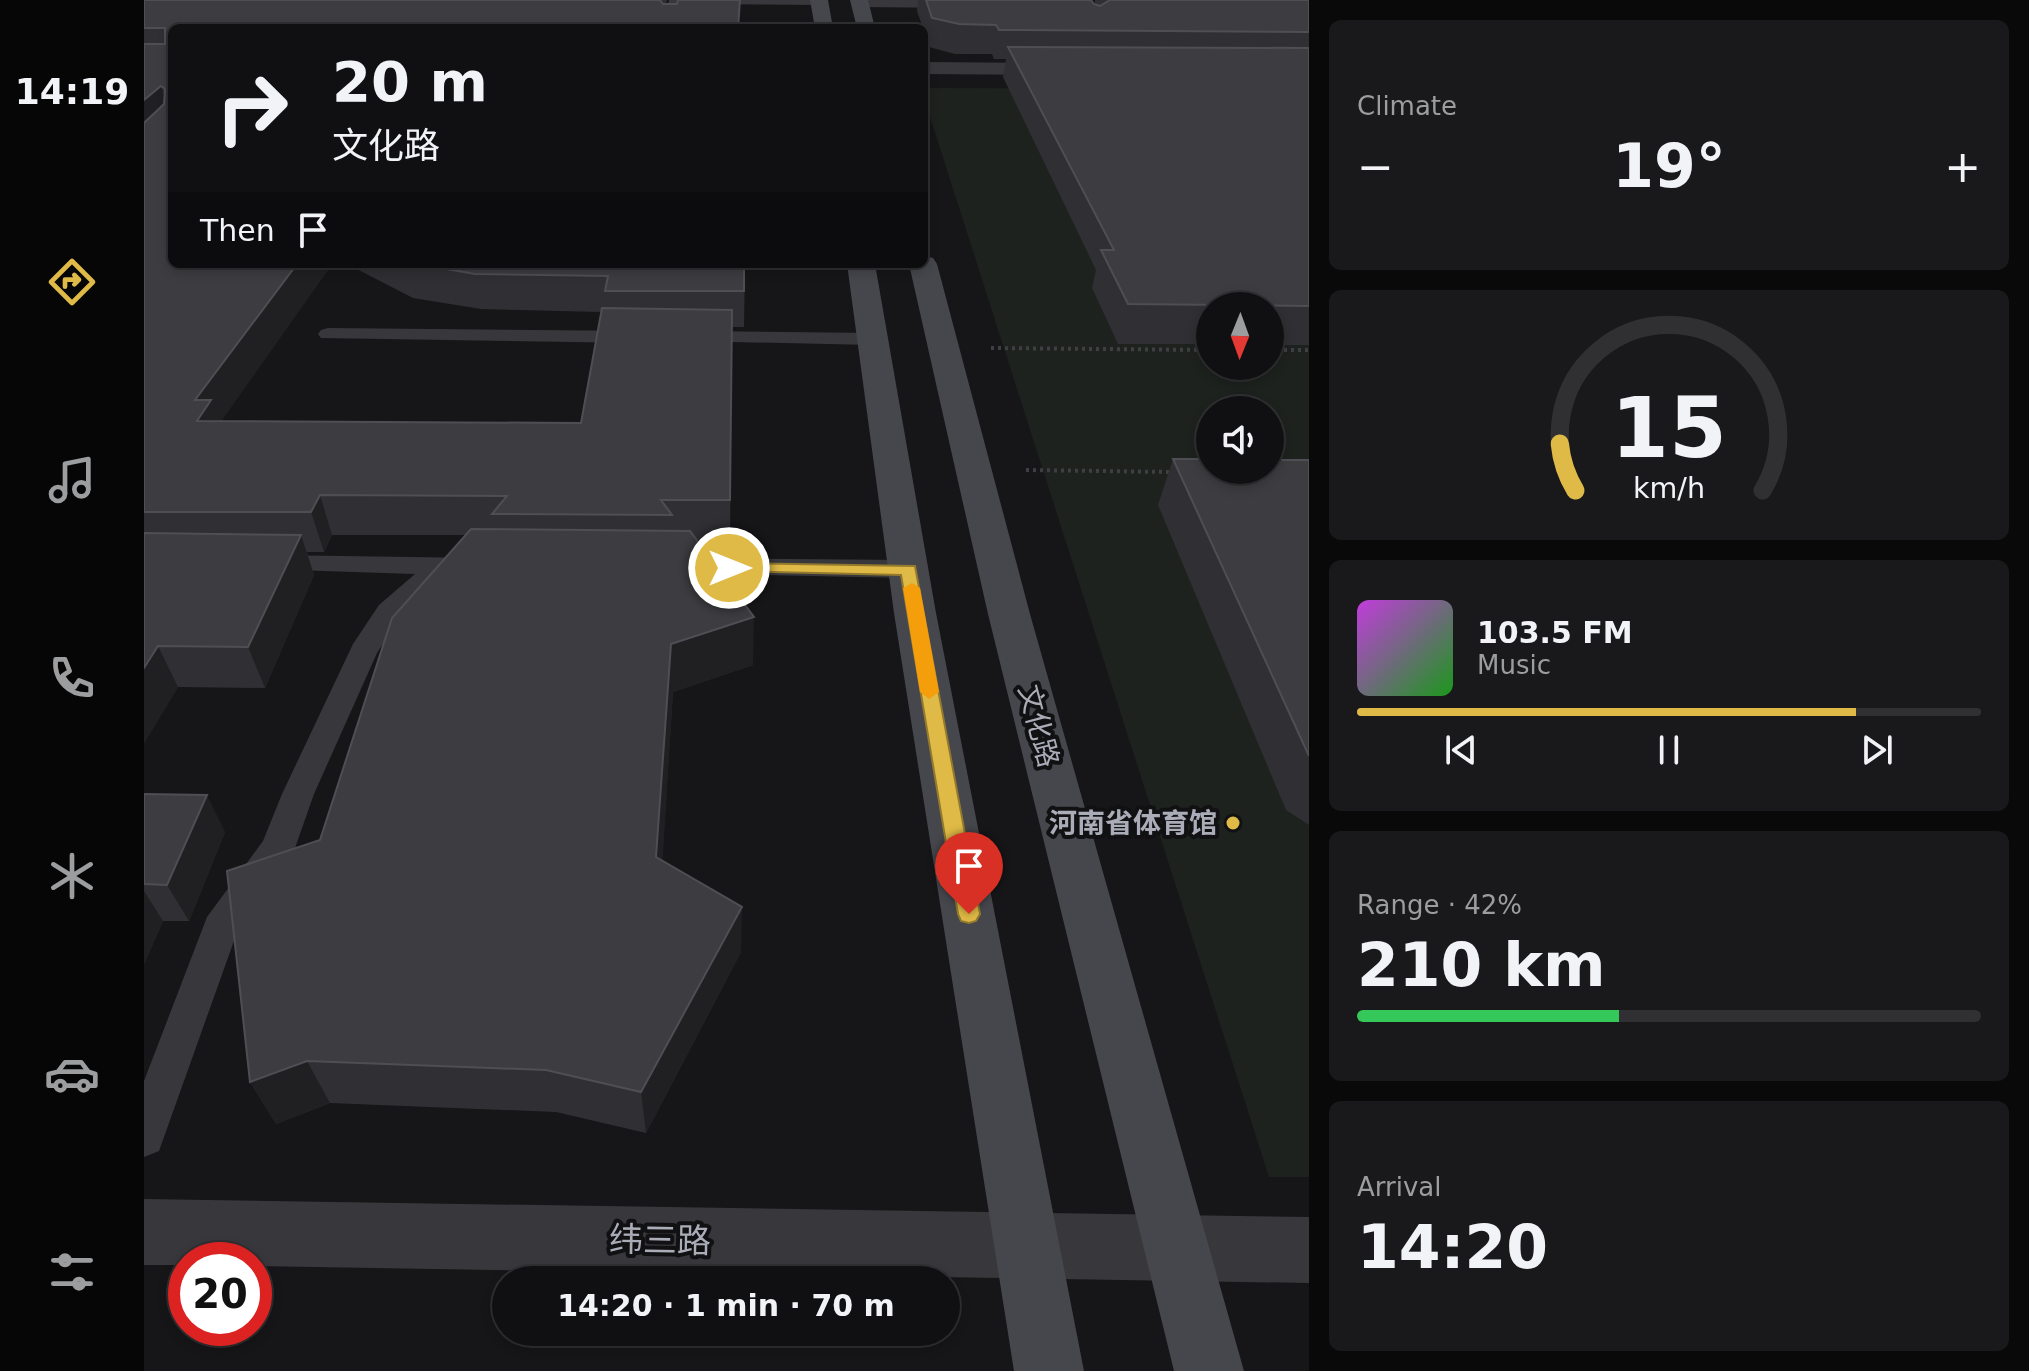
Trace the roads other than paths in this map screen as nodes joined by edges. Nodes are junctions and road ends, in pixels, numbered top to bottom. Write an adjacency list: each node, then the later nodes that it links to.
1 (819, 0): 4 (lane); 5 (main road)
2 (859, 2): 3 (lane); 6 (main road)
3 (969, 4)
4 (671, 24)
5 (823, 24)
6 (865, 24)
7 (928, 68): 8 (street)
8 (1078, 69)
9 (862, 268): 12 (main road)
10 (924, 268): 21 (main road, 文化路)
11 (328, 334): 12 (lane)
12 (872, 339): 17 (main road)
13 (238, 563): 14 (lane)
14 (441, 565): 15 (lane); 18 (lane)
15 (507, 566)
16 (646, 567): 17 (lane)
17 (909, 569): 20 (main road)
18 (144, 1136)
19 (144, 1232): 20 (street, 纬三路)
20 (1027, 1245): 21 (street, 纬三路); 23 (main road)
21 (1177, 1248): 22 (street, 纬三路); 24 (main road, 文化路)
22 (1309, 1250)
23 (1049, 1371)
24 (1209, 1371)

